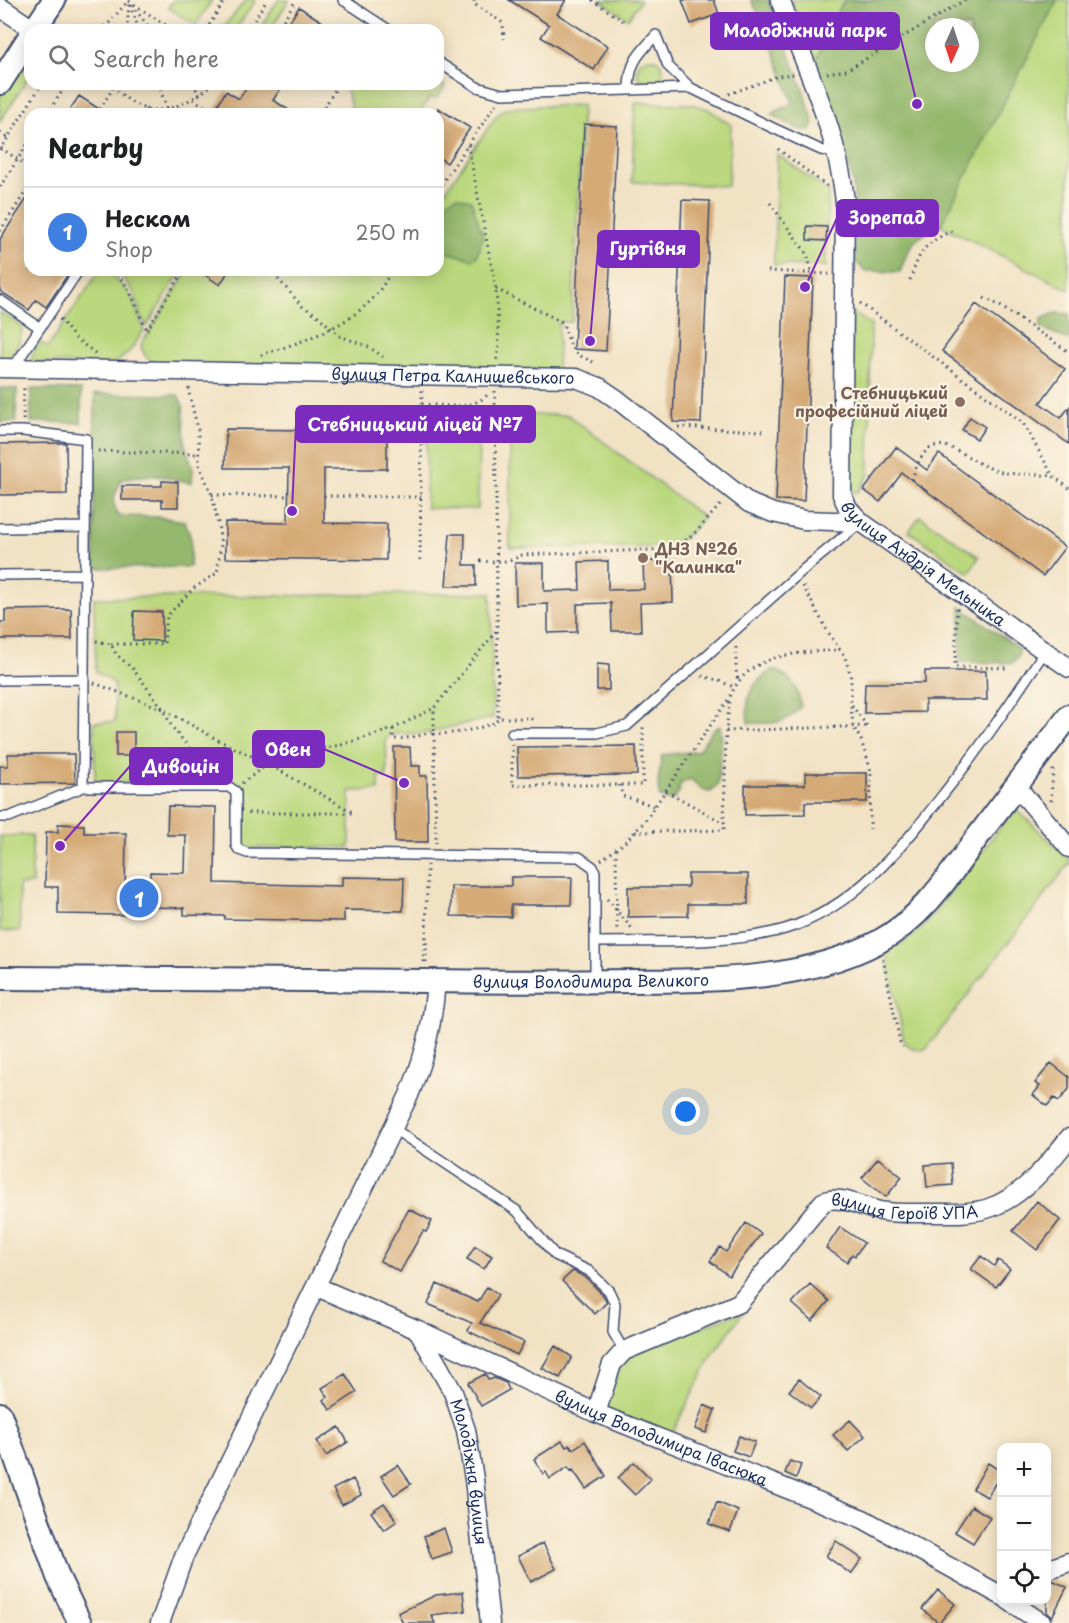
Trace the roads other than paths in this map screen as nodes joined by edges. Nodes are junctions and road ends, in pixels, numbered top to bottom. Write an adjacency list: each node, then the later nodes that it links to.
1 (54, 0): 6 (street)
2 (343, 0): 7 (lane)
3 (780, 0): 13 (street, вулиця Андрія Мельника)
4 (0, 7): 5 (street)
5 (25, 24)
6 (38, 24)
7 (380, 24)
8 (24, 45): 10 (street)
9 (444, 66): 12 (lane)
10 (0, 82)
11 (691, 88): 12 (lane); 12 (lane); 13 (lane)
12 (629, 90)
13 (836, 154): 19 (street, вулиця Андрія Мельника)
14 (75, 276): 16 (lane)
15 (0, 300): 16 (lane)
16 (40, 328): 17 (lane)
17 (7, 368): 19 (street, вулиця Петра Калнишевського)
18 (0, 431): 20 (lane)
19 (861, 522): 24 (street, вулиця Андрія Мельника); 29 (lane)
20 (85, 527): 21 (lane); 23 (lane)
21 (0, 528)
22 (0, 574): 23 (lane)
23 (85, 574): 26 (lane)
24 (1045, 651): 25 (street, вулиця Андрія Мельника); 34 (lane)
25 (1069, 668)
26 (84, 679): 27 (lane); 31 (lane)
27 (0, 680)
28 (1069, 716): 30 (street, вулиця Володимира Великого)
29 (512, 733)
30 (1016, 786): 33 (street); 37 (street, вулиця Володимира Великого)
31 (83, 787): 32 (lane); 34 (lane)
32 (0, 818)
33 (1069, 848)
34 (595, 942): 37 (lane)
35 (428, 969): 36 (street, вулиця Володимира Великого); 37 (street, вулиця Володимира Великого); 38 (street)
36 (0, 978)
37 (594, 982)
38 (393, 1129): 40 (street); 42 (lane)
39 (1069, 1138): 42 (street, вулиця Героїв УПА)
40 (317, 1287): 41 (street, вулиця Володимира Івасюка); 50 (street)
41 (418, 1330): 43 (street, вулиця Володимира Івасюка); 51 (street, Молодіжна вулиця)
42 (624, 1351): 43 (street)
43 (596, 1413): 47 (street, вулиця Володимира Івасюка)
44 (0, 1414): 49 (street)
45 (1069, 1562): 46 (street)
46 (1051, 1569)
47 (997, 1590)
48 (1015, 1605): 52 (street)
49 (80, 1623)
50 (160, 1623)
51 (490, 1623)
52 (1042, 1623)

